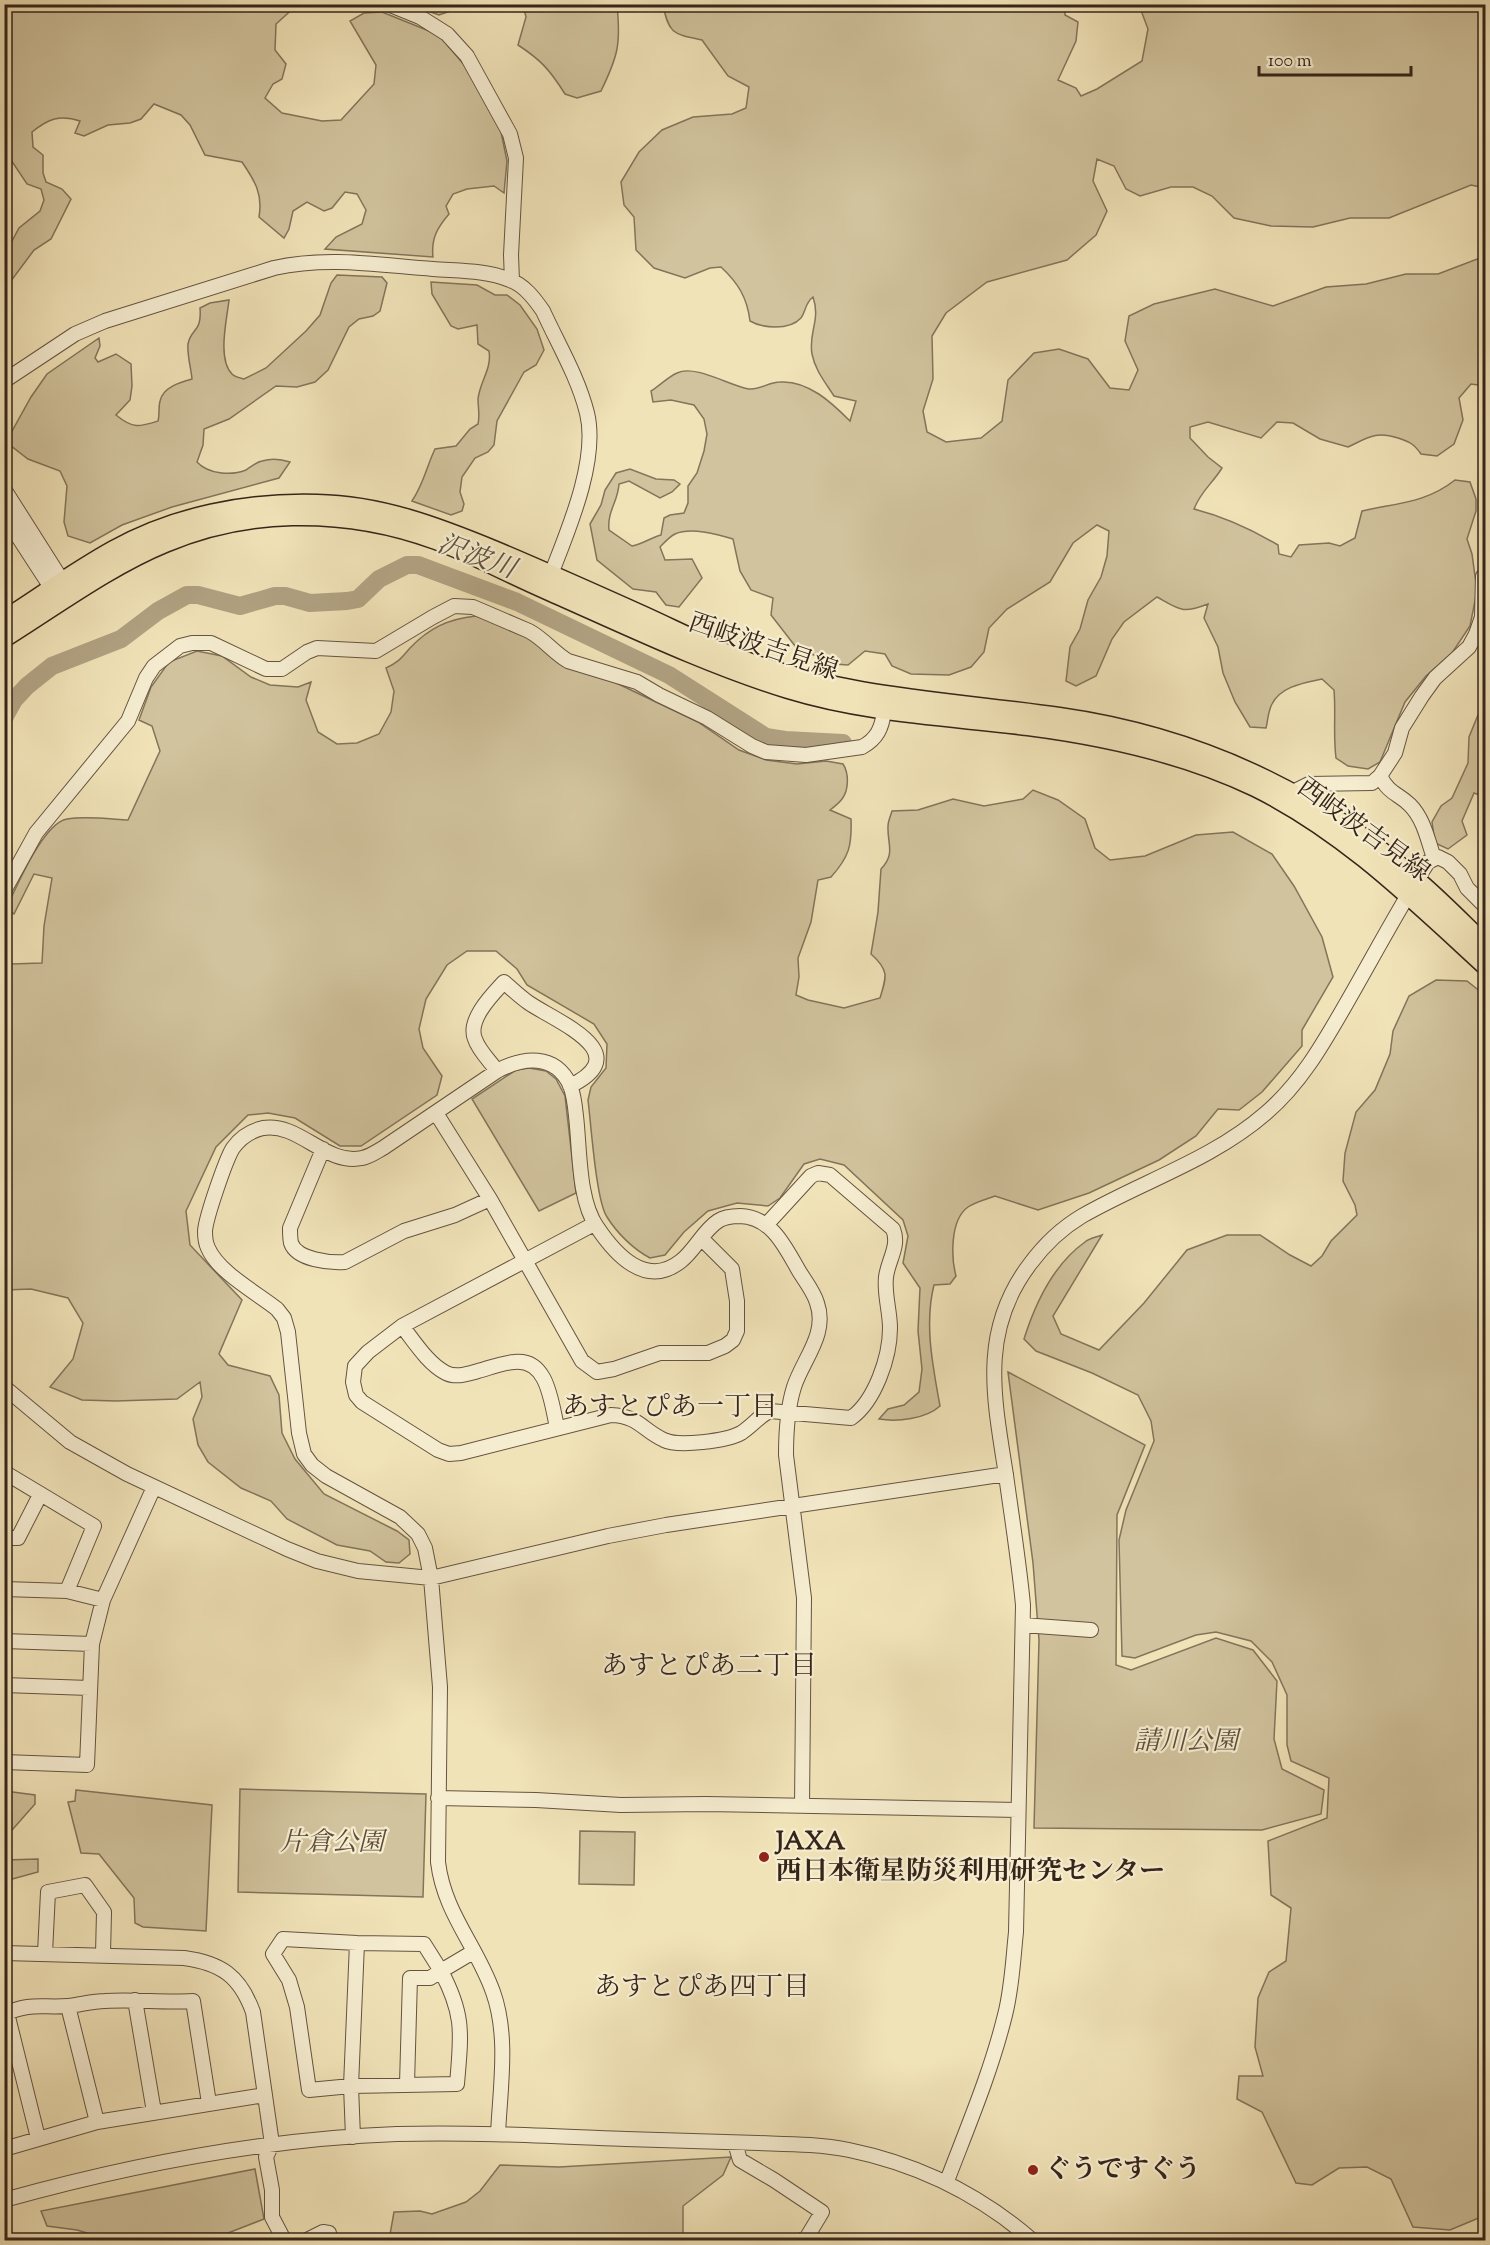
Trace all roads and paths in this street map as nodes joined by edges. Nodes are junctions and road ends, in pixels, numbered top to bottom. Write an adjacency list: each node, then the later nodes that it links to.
1 (388, 4): 2 (street)
2 (512, 281): 3 (street); 7 (street)
3 (4, 381)
4 (4, 489): 8 (street)
5 (4, 515): 8 (street)
6 (1485, 577): 12 (street)
7 (548, 582): 8 (main road, 西岐波吉見線); 11 (main road, 西岐波吉見線); 13 (main road, 西岐波吉見線)
8 (61, 590): 9 (main road, 西岐波吉見線); 10 (main road, 西岐波吉見線)
9 (4, 620)
10 (4, 638)
11 (884, 711): 15 (main road, 西岐波吉見線); 16 (street)
12 (1380, 776): 13 (street); 14 (street)
13 (1293, 792): 15 (main road, 西岐波吉見線)
14 (1434, 858): 15 (street); 17 (street)
15 (1413, 887): 18 (main road, 西岐波吉見線); 19 (main road, 西岐波吉見線); 34 (street)
16 (4, 891)
17 (1485, 907)
18 (1485, 946)
19 (1485, 966)
20 (497, 1071): 21 (street); 21 (street); 22 (street)
21 (570, 1086): 25 (street)
22 (436, 1113): 23 (street); 24 (street)
23 (323, 1149): 24 (street); 39 (street)
24 (490, 1199): 28 (street)
25 (594, 1224): 27 (street); 28 (street)
26 (767, 1224): 27 (street); 31 (street); 31 (street)
27 (702, 1239): 28 (street)
28 (525, 1261): 29 (street)
29 (402, 1326): 32 (street); 32 (street)
30 (4, 1387): 35 (street)
31 (789, 1412): 32 (street); 37 (street)
32 (557, 1427)
33 (4, 1472): 36 (street)
34 (1005, 1474): 37 (street); 43 (street)
35 (154, 1487): 39 (street); 42 (street)
36 (40, 1495): 38 (street); 41 (street)
37 (792, 1506): 39 (street); 51 (street)
38 (4, 1538)
39 (431, 1578): 50 (street)
40 (4, 1589): 41 (street)
41 (67, 1591): 42 (street)
42 (103, 1600): 46 (street)
43 (1023, 1625): 44 (street); 52 (street)
44 (1091, 1630)
45 (4, 1641): 46 (street)
46 (92, 1644): 48 (street)
47 (4, 1685): 48 (street)
48 (89, 1688): 49 (street)
49 (4, 1762)
50 (438, 1798): 51 (street); 54 (street)
51 (802, 1806): 52 (street)
52 (1018, 1810): 74 (street)
53 (357, 1943): 58 (street); 63 (street); 63 (street)
54 (473, 1952): 58 (street); 68 (street)
55 (4, 1953): 56 (street)
56 (45, 1953): 57 (street); 57 (street)
57 (103, 1954): 64 (street)
58 (441, 1971): 62 (street); 62 (street)
59 (135, 2000): 60 (street); 65 (street); 66 (street)
60 (68, 2006): 61 (street); 67 (street)
61 (5, 2014): 70 (street)
62 (407, 2085): 63 (street)
63 (351, 2086): 69 (street)
64 (265, 2096): 65 (street); 72 (street)
65 (209, 2103): 66 (street)
66 (154, 2112): 67 (street)
67 (97, 2122): 70 (street)
68 (498, 2134): 69 (street); 71 (street)
69 (352, 2137): 72 (street)
70 (38, 2138): 73 (street)
71 (735, 2143): 74 (street); 81 (street)
72 (272, 2144): 75 (street); 79 (street)
73 (4, 2150)
74 (947, 2181): 82 (street)
75 (4, 2200)
76 (4, 2232): 78 (street)
77 (329, 2233): 80 (street)
78 (7, 2241)
79 (284, 2241)
80 (307, 2241)
81 (802, 2241)
82 (1032, 2241)

